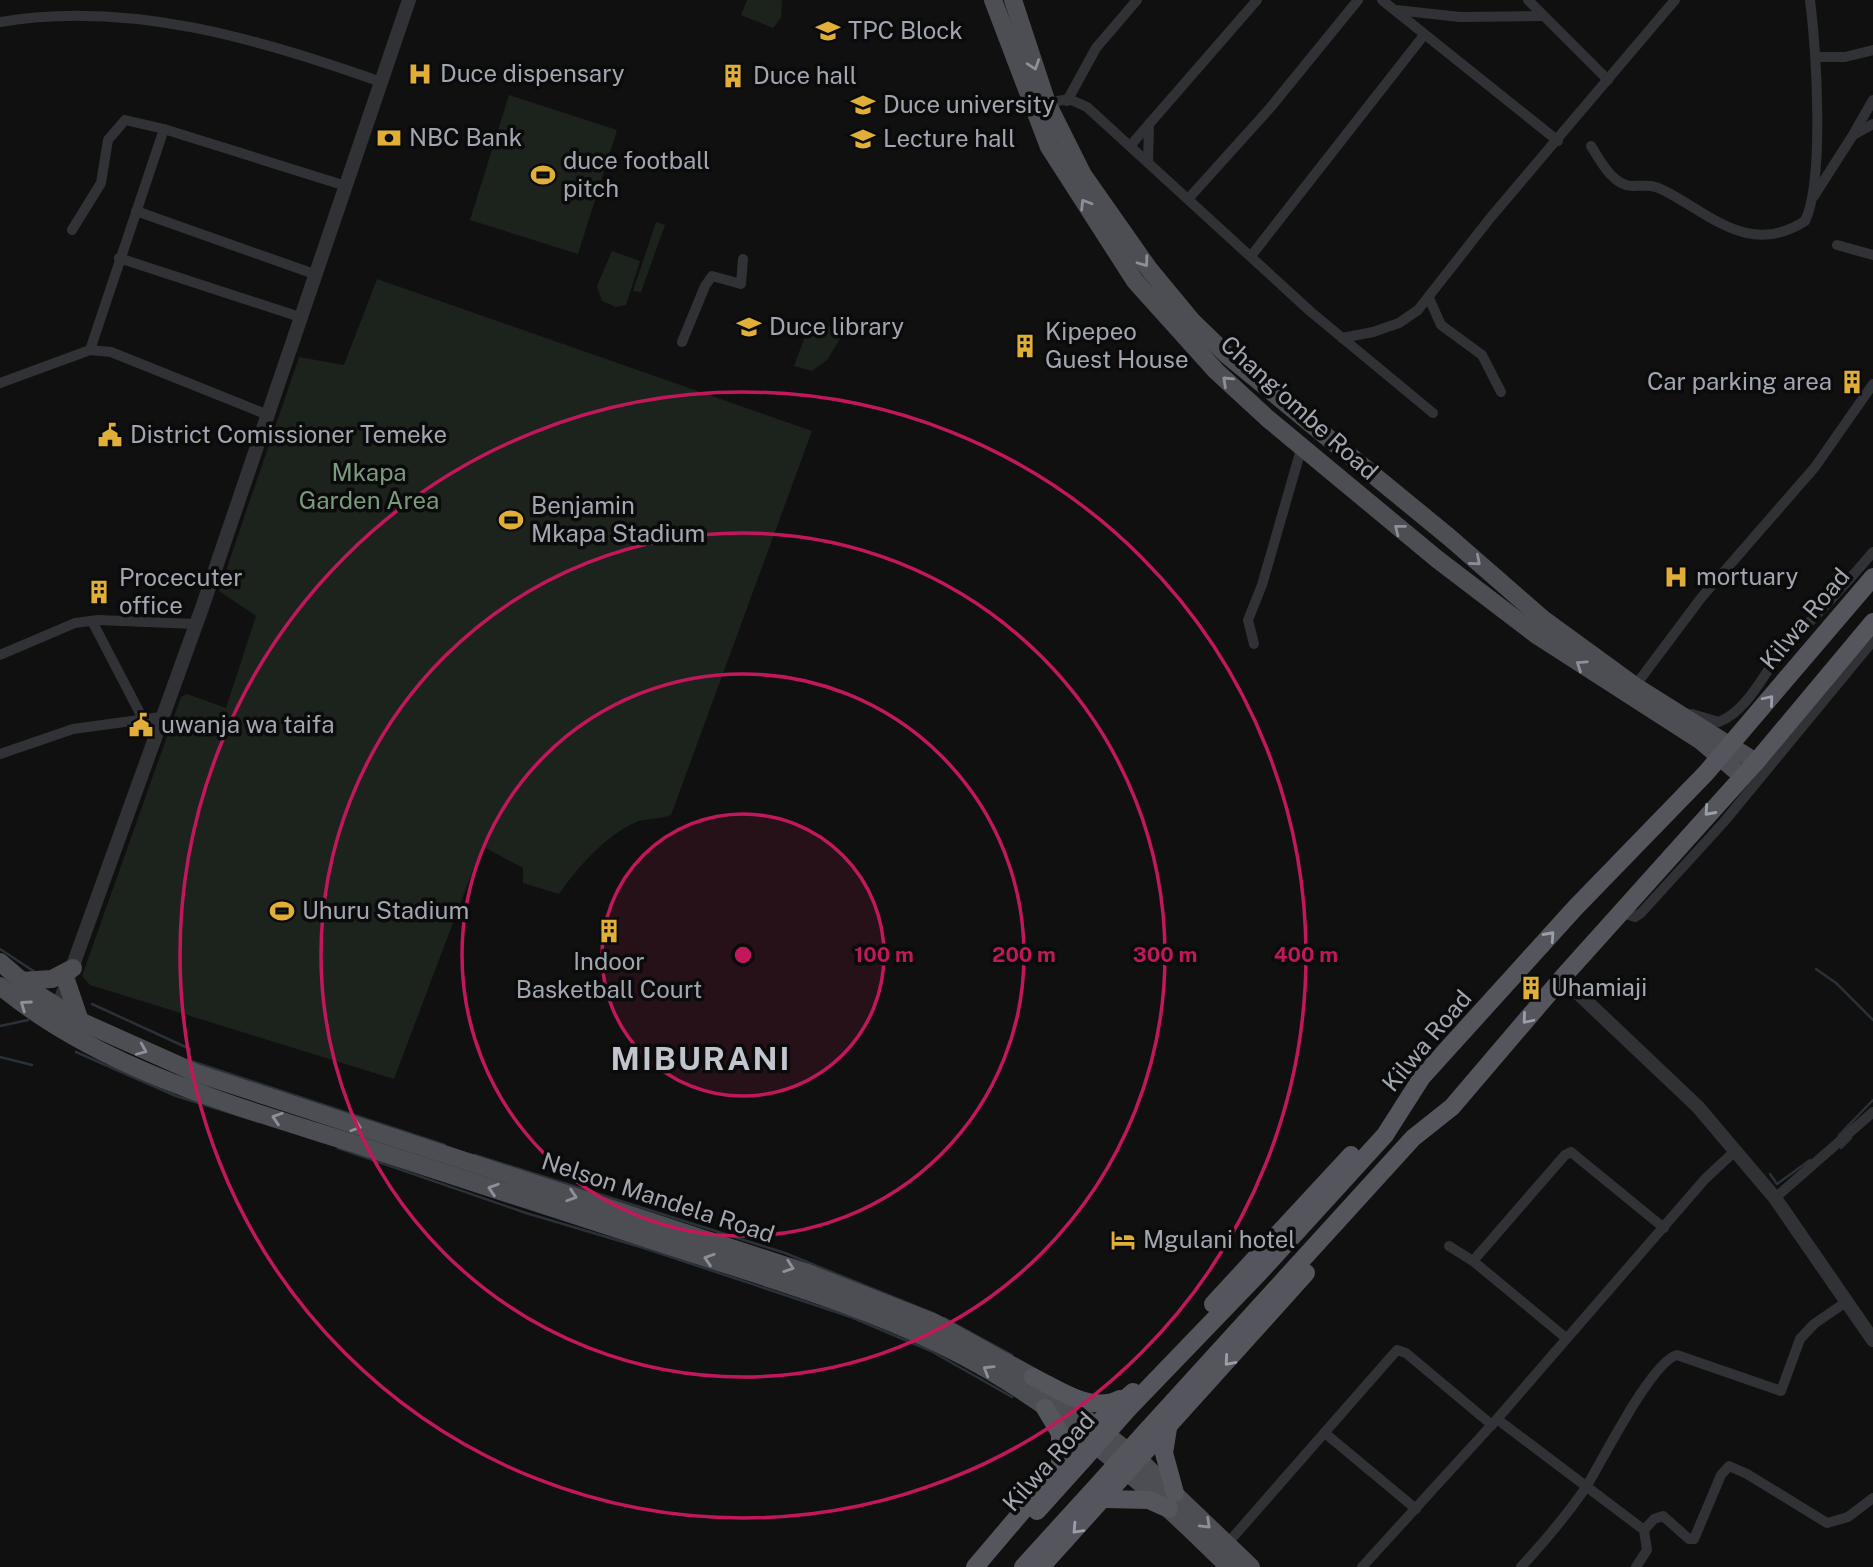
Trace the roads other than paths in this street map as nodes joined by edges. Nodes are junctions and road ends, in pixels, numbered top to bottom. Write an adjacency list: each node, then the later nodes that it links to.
1 (409, 0): 18 (street)
2 (993, 0): 51 (main road, Chang'ombe Road, one-way to 2)
3 (1013, 0): 21 (main road, Chang'ombe Road, one-way to 21)
4 (1137, 0): 20 (street)
5 (1258, 0): 22 (street)
6 (1358, 0): 31 (street)
7 (1382, 0): 11 (street)
8 (1528, 0): 12 (street)
9 (1675, 0): 17 (street)
10 (1810, 0): 16 (street)
11 (1393, 9): 12 (street); 14 (street)
12 (1543, 16): 17 (street)
13 (0, 22): 18 (street)
14 (1424, 35): 26 (street); 37 (street)
15 (1873, 50): 16 (street)
16 (1816, 57): 32 (street)
17 (1608, 80): 26 (street)
18 (380, 82): 30 (street)
19 (1873, 100): 25 (street)
20 (1067, 101): 21 (street); 27 (street)
21 (1047, 103): 60 (main road, Chang'ombe Road, one-way to 60)
22 (1149, 124): 27 (street); 29 (street)
23 (1873, 124): 25 (street)
24 (164, 129): 30 (street); 33 (street); 34 (street)
25 (1853, 135): 32 (street)
26 (1558, 141): 41 (street)
27 (1130, 146): 29 (street)
28 (1591, 146): 32 (street)
29 (1149, 162): 31 (street)
30 (346, 187): 40 (street)
31 (1188, 198): 37 (street)
32 (1812, 198)
33 (136, 211): 38 (street); 40 (street)
34 (72, 230)
35 (1837, 245): 36 (street)
36 (1873, 255)
37 (1251, 256): 43 (street)
38 (119, 258): 42 (street); 45 (street)
39 (743, 259): 44 (street)
40 (317, 275): 42 (street)
41 (1429, 298): 43 (street); 48 (street)
42 (303, 318): 50 (street)
43 (1342, 338): 49 (street)
44 (682, 342)
45 (90, 350): 46 (street); 50 (street)
46 (0, 383)
47 (1873, 384): 60 (street)
48 (1501, 392)
49 (1433, 413)
50 (268, 415): 56 (street)
51 (1302, 446): 58 (street); 65 (main road, Chang'ombe Road, one-way to 51)
52 (1873, 552): 61 (street)
53 (1873, 576): 64 (highway, Kilwa Road, one-way to 53)
54 (92, 621): 56 (street); 59 (street); 63 (street)
55 (1873, 622): 68 (highway, Kilwa Road)
56 (195, 624): 62 (street)
57 (1873, 641): 71 (street)
58 (1254, 644)
59 (0, 654)
60 (1635, 686): 61 (main road, Chang'ombe Road)
61 (1673, 708): 65 (main road, Chang'ombe Road)
62 (161, 717): 63 (street); 73 (street)
63 (144, 719): 67 (street)
64 (1746, 726): 65 (main road, Chang'ombe Road); 66 (highway, Kilwa Road)
65 (1702, 734): 66 (main road, Chang'ombe Road); 69 (main road)
66 (1725, 751): 68 (main road, Chang'ombe Road); 69 (highway, Kilwa Road); 70 (main road, Chang'ombe Road)
67 (0, 754)
68 (1756, 762): 70 (highway, Kilwa Road)
69 (1706, 773): 90 (highway, Kilwa Road, one-way to 69)
70 (1742, 775): 71 (highway, Kilwa Road, one-way to 71)
71 (1622, 913): 74 (highway, Kilwa Road)
72 (0, 962): 75 (main road, Nelson Mandela Road)
73 (70, 975): 75 (main road); 77 (street); 78 (main road)
74 (1562, 978): 79 (highway, Kilwa Road, one-way to 79); 81 (street)
75 (21, 981): 77 (main road, Nelson Mandela Road)
76 (0, 986): 77 (main road, Nelson Mandela Road, one-way to 76)
77 (55, 1015): 78 (main road, Nelson Mandela Road); 91 (main road, Nelson Mandela Road, one-way to 77)
78 (80, 1021): 89 (main road, Nelson Mandela Road, one-way to 89)
79 (1452, 1107): 93 (highway, one-way to 93); 107 (highway, Kilwa Road, bridge)
80 (1873, 1112): 82 (street)
81 (1735, 1151): 82 (street); 83 (street)
82 (1775, 1199): 86 (street)
83 (1664, 1228): 85 (street); 87 (street)
84 (1449, 1246): 85 (street)
85 (1473, 1261): 87 (street)
86 (1846, 1302): 88 (street); 98 (street)
87 (1566, 1338): 92 (street)
88 (1873, 1340)
89 (1033, 1377): 90 (highway); 94 (main road, Nelson Mandela Road)
90 (1130, 1401): 94 (highway); 106 (highway, Kilwa Road, bridge)
91 (1045, 1408): 94 (main road, Nelson Mandela Road); 96 (highway)
92 (1494, 1422): 95 (street); 98 (street); 102 (street)
93 (1168, 1428): 97 (highway); 101 (highway)
94 (1090, 1431): 96 (highway); 97 (main road, Nelson Mandela Road)
95 (1325, 1434): 102 (street); 104 (street)
96 (1060, 1465): 105 (highway)
97 (1134, 1466): 100 (highway); 101 (main road, Nelson Mandela Road)
98 (1586, 1487): 103 (street); 112 (street)
99 (1873, 1498): 103 (street)
100 (1106, 1499): 101 (highway); 108 (highway, one-way to 108)
101 (1172, 1501): 104 (main road, Nelson Mandela Road, one-way to 104); 109 (main road, Nelson Mandela Road)
102 (1416, 1509): 111 (street)
103 (1644, 1530): 113 (street)
104 (1227, 1544): 110 (main road, Nelson Mandela Road)
105 (975, 1567)
106 (989, 1567)
107 (1023, 1567)
108 (1041, 1567)
109 (1229, 1567)
110 (1251, 1567)
111 (1362, 1567)
112 (1521, 1567)
113 (1636, 1567)

